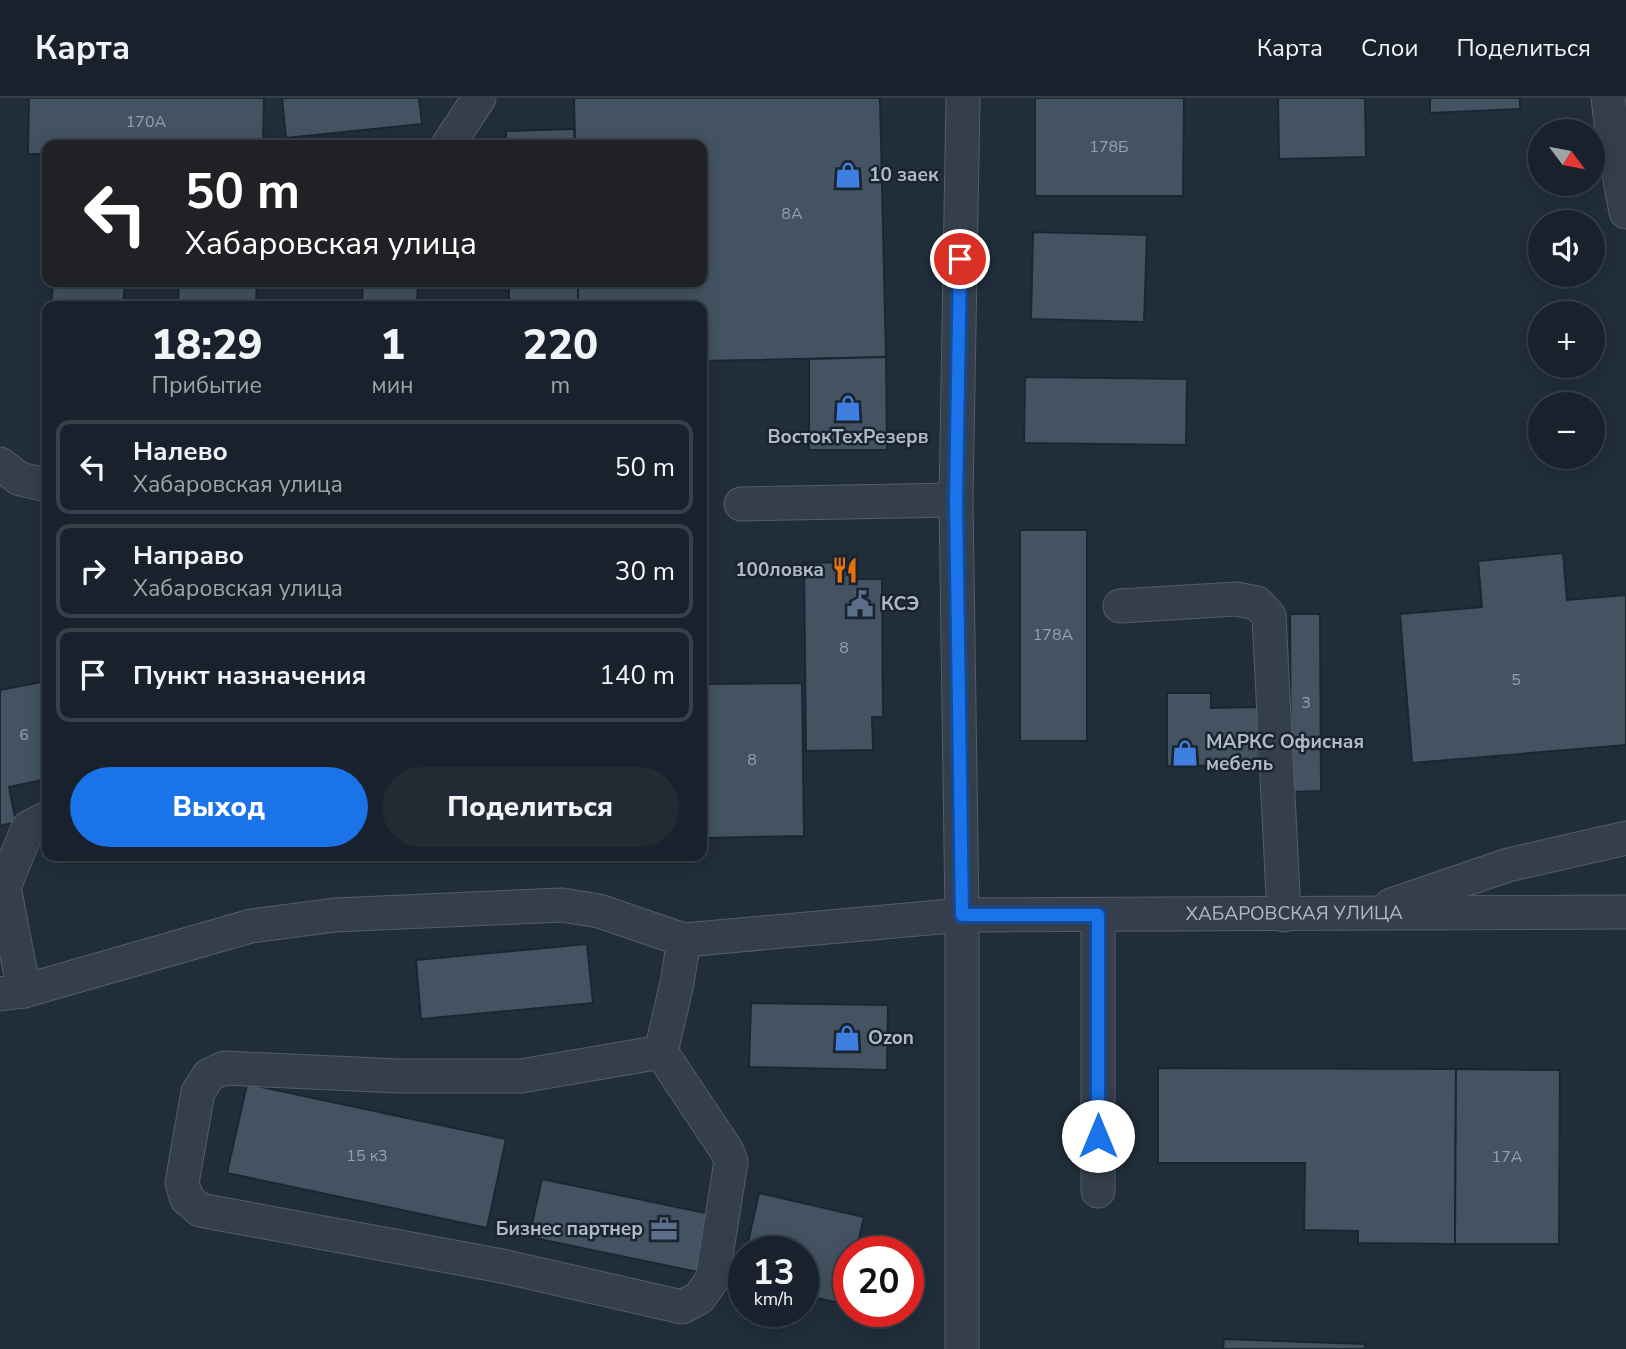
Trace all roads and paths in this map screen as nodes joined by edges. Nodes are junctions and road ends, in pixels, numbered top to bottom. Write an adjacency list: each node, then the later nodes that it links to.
1 (479, 98): 4 (street)
2 (963, 98): 8 (street)
3 (1608, 98): 5 (street)
4 (451, 140)
5 (1626, 212)
6 (0, 464): 7 (street)
7 (42, 484)
8 (956, 500): 9 (street); 15 (street)
9 (741, 504)
10 (1121, 606): 17 (street)
11 (42, 821): 19 (street)
12 (1626, 838): 14 (street)
13 (1626, 912): 14 (street, ХАБАРОВСКАЯ УЛИЦА)
14 (1362, 914): 17 (street, ХАБАРОВСКАЯ УЛИЦА)
15 (962, 915): 16 (street, ХАБАРОВСКАЯ УЛИЦА); 18 (street, ХАБАРОВСКАЯ УЛИЦА); 22 (street)
16 (1098, 915): 17 (street, ХАБАРОВСКАЯ УЛИЦА); 21 (street)
17 (1284, 915)
18 (684, 940): 19 (street); 20 (street)
19 (12, 993)
20 (661, 1052): 20 (street)
21 (1098, 1191)
22 (962, 1349)

